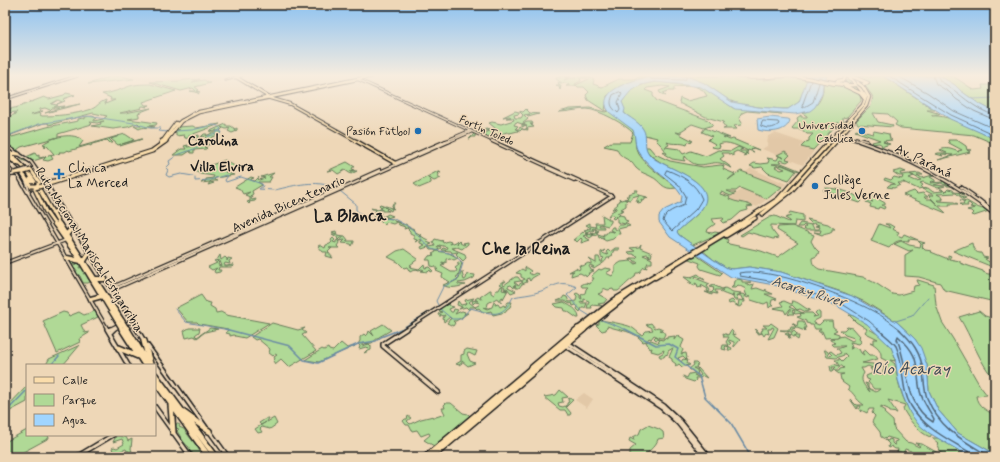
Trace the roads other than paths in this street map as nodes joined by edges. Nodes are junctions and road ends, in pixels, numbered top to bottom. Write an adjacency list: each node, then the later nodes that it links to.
1 (264, 98): 16 (highway)
2 (269, 98): 17 (main road)
3 (396, 98): 8 (street, Fortín Toledo)
4 (863, 98): 7 (highway)
5 (865, 98): 7 (highway)
6 (868, 98): 9 (highway)
7 (864, 102): 9 (highway)
8 (470, 132): 17 (street, Avenida Bicentenario); 62 (street, Fortín Toledo)
9 (840, 134): 32 (street, Av. Paraná); 53 (highway)
10 (5, 145): 12 (street)
11 (5, 152): 12 (highway); 23 (highway, Ruta Nacional Mariscal Estigarribia)
12 (19, 154): 18 (street)
13 (5, 156): 27 (highway, Ruta Nacional Mariscal Estigarribia)
14 (5, 160): 15 (street)
15 (8, 162): 21 (street); 27 (street)
16 (111, 164): 24 (highway); 24 (street)
17 (396, 164): 43 (street, Avenida Bicentenario)
18 (34, 166): 19 (street); 24 (street)
19 (32, 170): 20 (highway, bridge); 21 (street, bridge); 25 (highway); 29 (street)
20 (23, 172): 21 (highway, bridge); 27 (highway)
21 (14, 173): 22 (street); 28 (street)
22 (5, 175)
23 (30, 175): 25 (highway); 31 (highway, Ruta Nacional Mariscal Estigarribia)
24 (57, 181): 26 (highway)
25 (39, 183): 26 (highway, bridge); 27 (highway, bridge)
26 (48, 183): 27 (highway, bridge); 29 (street)
27 (31, 185): 28 (street); 35 (highway, Ruta Nacional Mariscal Estigarribia)
28 (29, 193): 36 (street)
29 (58, 204): 30 (street)
30 (61, 208): 31 (highway); 33 (street)
31 (52, 213): 34 (highway, Ruta Nacional Mariscal Estigarribia)
32 (995, 214)
33 (73, 227): 34 (highway); 37 (street)
34 (66, 235): 39 (highway, Ruta Nacional Mariscal Estigarribia)
35 (66, 240): 36 (street); 39 (highway, Ruta Nacional Mariscal Estigarribia)
36 (58, 243): 38 (street); 40 (street)
37 (89, 253): 39 (highway); 42 (street)
38 (66, 258): 39 (highway); 46 (street)
39 (83, 261): 41 (highway, Ruta Nacional Mariscal Estigarribia); 44 (highway, Ruta Nacional Mariscal Estigarribia)
40 (5, 262)
41 (96, 279): 42 (highway); 48 (highway, Ruta Nacional Mariscal Estigarribia)
42 (105, 279): 43 (street)
43 (111, 289): 47 (street)
44 (99, 291): 45 (highway, Ruta Nacional Mariscal Estigarribia); 46 (highway)
45 (102, 296): 46 (highway); 48 (highway, Ruta Nacional Mariscal Estigarribia)
46 (90, 298): 50 (street)
47 (129, 316): 48 (street); 49 (street)
48 (121, 324): 50 (street); 51 (street); 55 (highway, Ruta Nacional Mariscal Estigarribia); 58 (highway, Ruta Nacional Mariscal Estigarribia)
49 (134, 325): 51 (street); 52 (street)
50 (106, 326): 51 (street)
51 (109, 331): 54 (street)
52 (144, 341): 59 (highway); 66 (street)
53 (565, 343): 74 (highway); 75 (highway); 76 (street); 77 (street)
54 (119, 348): 55 (highway); 56 (street)
55 (140, 357): 57 (highway, Ruta Nacional Mariscal Estigarribia)
56 (127, 364)
57 (144, 364)
58 (148, 364)
59 (149, 364)
60 (156, 376): 65 (highway)
61 (156, 382): 63 (highway)
62 (438, 392)
63 (171, 404): 67 (highway); 71 (highway)
64 (156, 409): 67 (street)
65 (181, 410): 66 (highway); 72 (highway)
66 (209, 431): 73 (street)
67 (173, 432): 70 (street)
68 (112, 436): 69 (street)
69 (76, 457)
70 (191, 457)
71 (209, 457)
72 (216, 457)
73 (228, 457)
74 (426, 457)
75 (432, 457)
76 (705, 457)
77 (709, 457)

